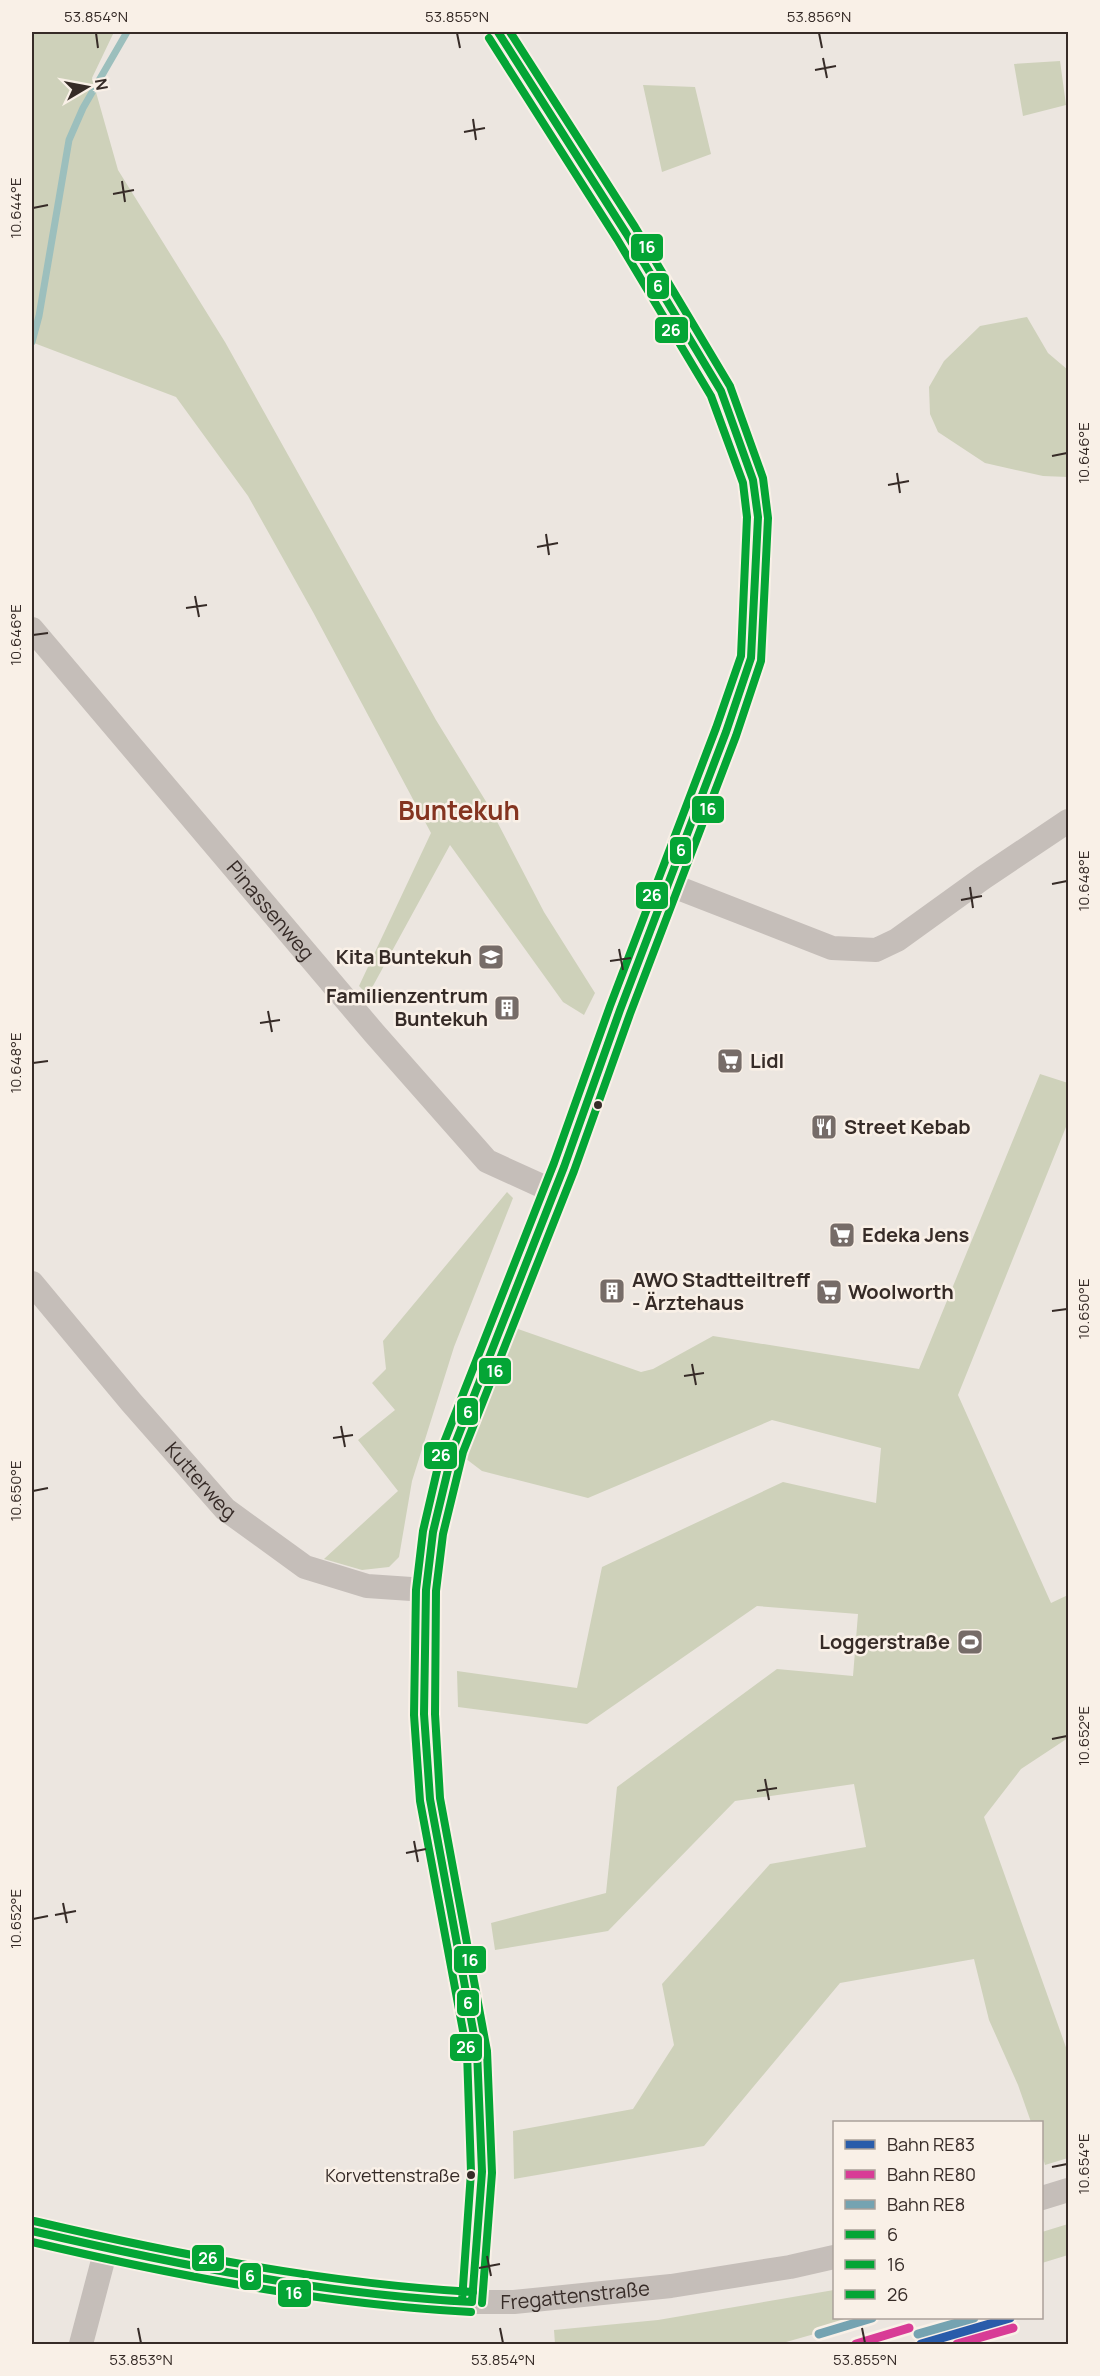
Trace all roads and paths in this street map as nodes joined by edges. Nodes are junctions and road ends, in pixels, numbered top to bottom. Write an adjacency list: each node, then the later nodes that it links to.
1 (498, 32): 4 (street)
2 (32, 628): 5 (street, Pinassenweg)
3 (1068, 821): 4 (street)
4 (669, 884): 5 (street)
5 (555, 1192): 7 (street)
6 (32, 1283): 7 (street, Kutterweg)
7 (426, 1590): 13 (street)
8 (1068, 2190): 9 (street)
9 (1043, 2197)
10 (32, 2231): 11 (street, Fregattenstraße)
11 (106, 2249): 13 (street, Fregattenstraße); 14 (street)
12 (833, 2257): 13 (street, Fregattenstraße)
13 (472, 2302)
14 (81, 2344)

